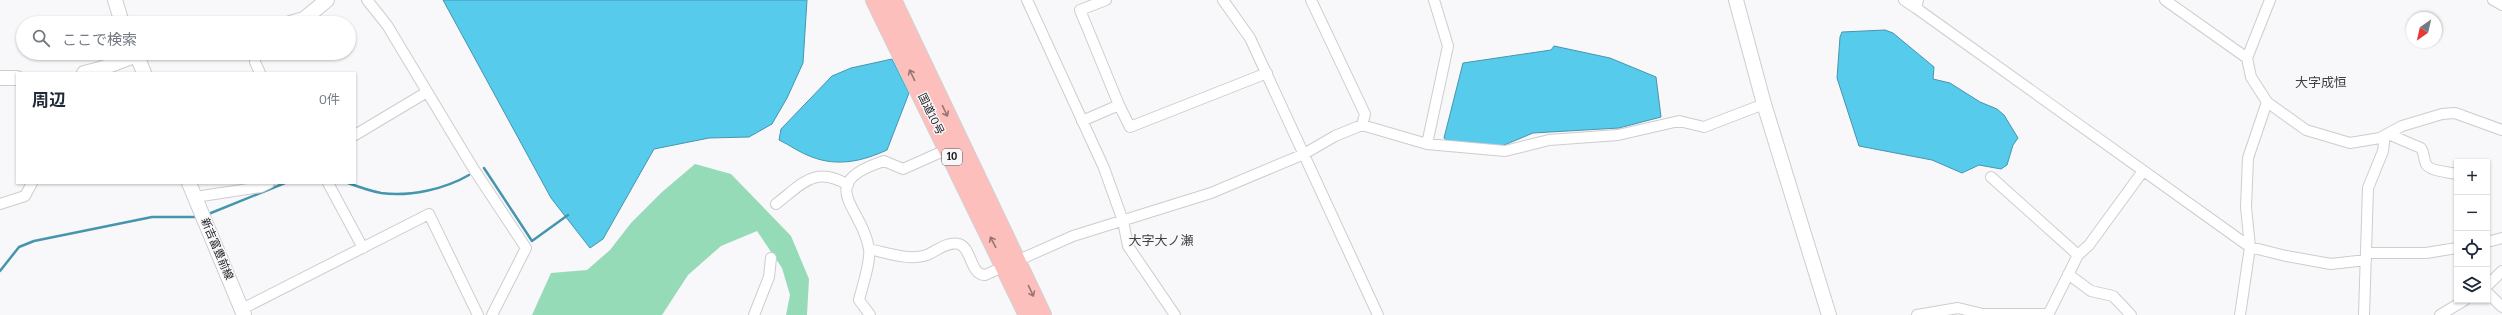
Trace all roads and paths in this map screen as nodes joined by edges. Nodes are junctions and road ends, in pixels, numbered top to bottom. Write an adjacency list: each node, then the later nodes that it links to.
1 (115, 0): 18 (street)
2 (327, 0): 19 (street)
3 (367, 0): 30 (street)
4 (875, 0): 40 (highway, 国道10号 / 10, one-way to 4)
5 (892, 0): 63 (highway, 国道10号 / 10, one-way to 63)
6 (1027, 0): 34 (street)
7 (1106, 0): 33 (street)
8 (1223, 0): 27 (street)
9 (1311, 0): 35 (street)
10 (1434, 0): 39 (street)
11 (1736, 0): 32 (street)
12 (1904, 0): 16 (street)
13 (2165, 0): 20 (street)
14 (2270, 0): 20 (street)
15 (2493, 0): 17 (street)
16 (1917, 4): 42 (street)
17 (2502, 5)
18 (120, 16)
19 (308, 16)
20 (2247, 58): 31 (street)
21 (123, 60): 24 (street)
22 (140, 60): 25 (street)
23 (255, 60): 26 (street)
24 (88, 72)
25 (144, 72)
26 (260, 72)
27 (1267, 73): 33 (street); 41 (street)
28 (0, 78): 29 (street)
29 (16, 78)
30 (427, 92): 37 (street); 73 (street)
31 (2267, 102): 38 (street); 56 (street)
32 (1764, 104): 39 (street); 80 (street)
33 (1119, 105): 34 (street)
34 (1082, 121): 53 (street)
35 (1362, 125): 39 (street); 41 (street)
36 (2502, 130): 38 (street)
37 (356, 134)
38 (2387, 134): 43 (street); 61 (street)
39 (1427, 144)
40 (948, 149): 49 (street); 63 (highway, 国道10号 / 10, one-way to 40)
41 (1304, 154): 53 (street); 79 (street)
42 (2143, 171): 56 (street); 60 (street)
43 (2454, 173)
44 (1991, 177): 60 (street)
45 (31, 184): 51 (street)
46 (189, 184): 50 (street, 新吉富豊前線)
47 (267, 184): 50 (street)
48 (329, 184): 57 (street)
49 (848, 185): 52 (street); 59 (street)
50 (195, 197): 70 (street, 新吉富豊前線)
51 (0, 204)
52 (776, 204)
53 (1123, 221): 63 (street); 78 (street)
54 (2502, 238): 55 (street)
55 (2490, 241)
56 (2250, 247): 61 (street); 84 (street)
57 (364, 248): 70 (street); 72 (street)
58 (2454, 248): 61 (street)
59 (869, 249): 63 (street); 75 (street)
60 (2078, 255): 65 (street)
61 (2366, 256): 85 (street)
62 (771, 258): 74 (street)
63 (1011, 264): 76 (highway, 国道10号 / 10); 77 (highway, 国道10号 / 10, one-way to 77)
64 (2502, 271): 66 (street)
65 (2068, 274): 82 (street); 83 (street)
66 (2490, 283)
67 (2490, 295): 69 (street)
68 (2461, 303): 71 (street)
69 (2502, 307)
70 (243, 312)
71 (2444, 314)
72 (478, 315)
73 (491, 315)
74 (754, 315)
75 (870, 315)
76 (1028, 315)
77 (1042, 315)
78 (1175, 315)
79 (1378, 315)
80 (1829, 315)
81 (1917, 315): 82 (street)
82 (2048, 315)
83 (2130, 315)
84 (2240, 315)
85 (2364, 315)

